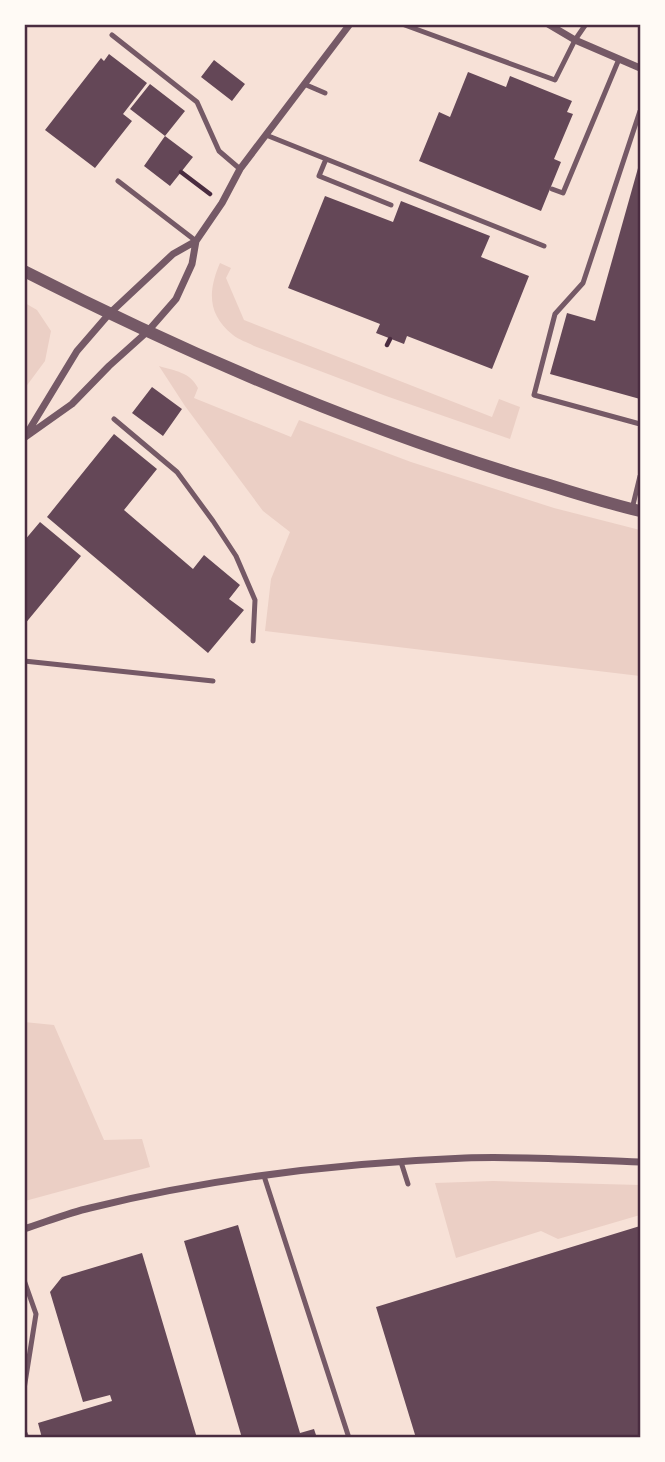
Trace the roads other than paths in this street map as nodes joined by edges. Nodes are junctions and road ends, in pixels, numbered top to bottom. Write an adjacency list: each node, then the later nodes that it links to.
1 (349, 24): 9 (street)
2 (401, 24): 6 (lane)
3 (548, 24): 6 (street)
4 (586, 24): 6 (lane)
5 (111, 35): 15 (lane)
6 (575, 40): 7 (street)
7 (619, 59): 8 (street); 17 (lane)
8 (640, 68)
9 (304, 84): 10 (lane); 13 (street)
10 (326, 93)
11 (640, 111): 12 (lane)
12 (637, 130): 25 (lane)
13 (266, 135): 14 (lane); 15 (street)
14 (326, 159): 18 (lane); 20 (lane)
15 (240, 169): 19 (street)
16 (118, 181): 19 (lane)
17 (552, 189)
18 (391, 205)
19 (196, 241): 22 (street); 23 (street)
20 (544, 246)
21 (24, 271): 22 (street)
22 (109, 314): 23 (street); 26 (street)
23 (148, 331): 26 (street); 28 (street)
24 (114, 419): 29 (lane)
25 (640, 424)
26 (24, 438)
27 (640, 476): 28 (lane)
28 (636, 510)
29 (253, 641)
30 (24, 661): 31 (lane)
31 (213, 681)
32 (401, 1162): 33 (street); 34 (street); 35 (lane)
33 (640, 1162)
34 (264, 1176): 36 (street); 41 (lane)
35 (408, 1184)
36 (24, 1229)
37 (24, 1280): 38 (lane)
38 (24, 1389)
39 (24, 1431): 40 (lane)
40 (27, 1437)
41 (349, 1437)

